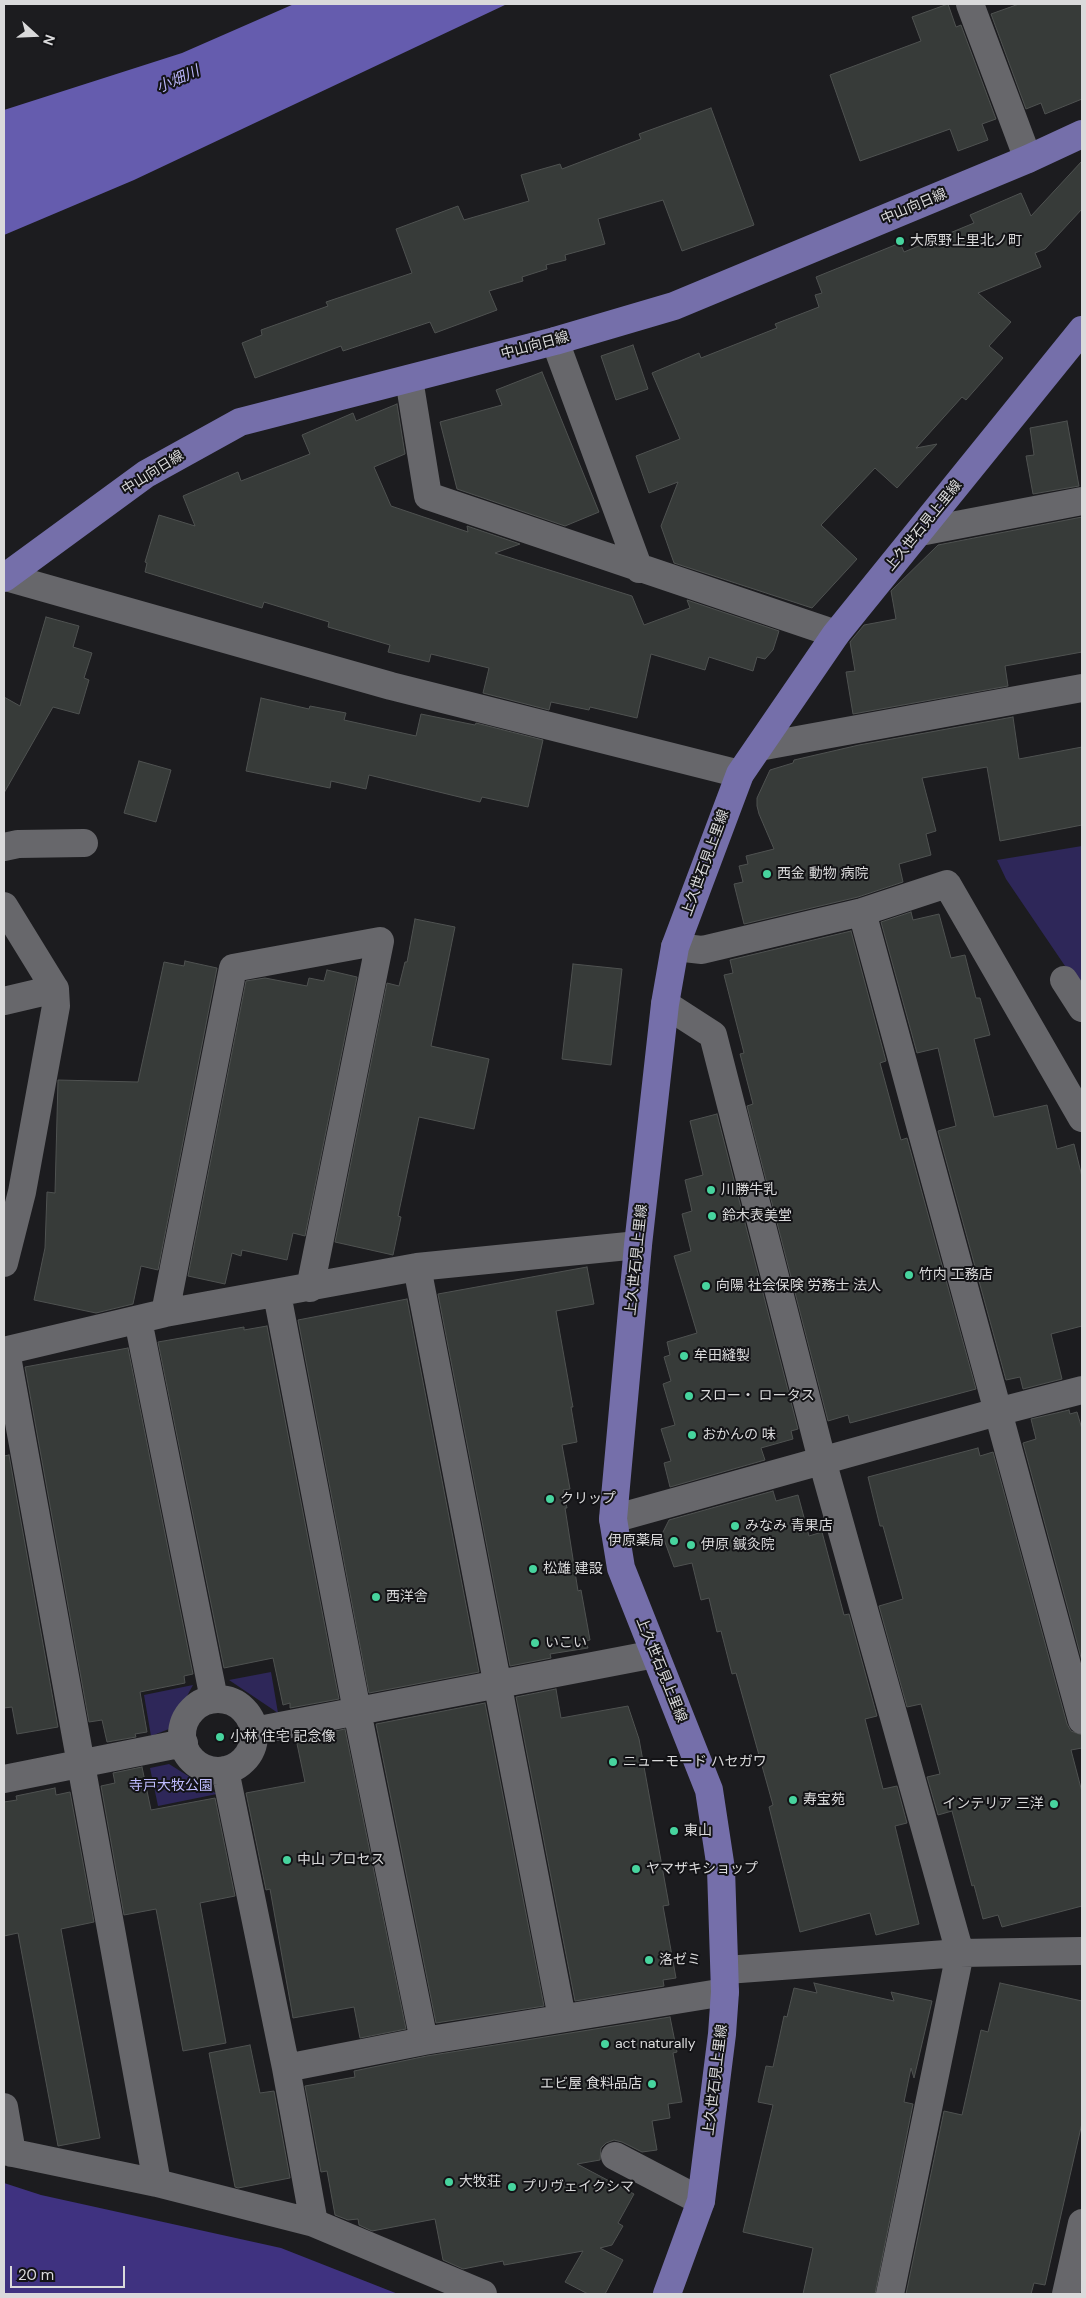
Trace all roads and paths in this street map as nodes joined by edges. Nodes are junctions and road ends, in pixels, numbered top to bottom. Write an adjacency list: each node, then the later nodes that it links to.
1 (970, 4): 3 (street)
2 (1082, 134): 3 (main road, 中山向日線)
3 (1028, 159): 5 (main road, 中山向日線)
4 (1082, 330): 8 (main road, 上久世石見上里線)
5 (555, 341): 6 (main road, 中山向日線); 9 (street)
6 (409, 379): 9 (street); 10 (main road, 中山向日線)
7 (1082, 501): 8 (street)
8 (920, 532): 11 (main road, 上久世石見上里線)
9 (639, 569): 11 (street)
10 (5, 577): 14 (street)
11 (836, 634): 13 (main road, 上久世石見上里線)
12 (1082, 688): 13 (street)
13 (759, 747): 14 (main road, 上久世石見上里線)
14 (740, 774): 19 (main road, 上久世石見上里線)
15 (84, 843): 16 (street)
16 (4, 847)
17 (4, 906): 21 (street)
18 (862, 912): 19 (street); 25 (street); 35 (street)
19 (675, 947): 23 (main road, 上久世石見上里線)
20 (1064, 980): 24 (street)
21 (55, 989): 22 (street); 27 (street)
22 (4, 1001)
23 (665, 1004): 26 (main road, 上久世石見上里線); 36 (street)
24 (1082, 1008)
25 (1082, 1118)
26 (638, 1245): 28 (street); 37 (main road, 上久世石見上里線)
27 (4, 1263)
28 (417, 1267): 29 (street); 39 (street)
29 (310, 1288): 30 (street); 31 (street)
30 (277, 1294): 31 (street); 41 (street)
31 (165, 1313): 32 (street)
32 (138, 1320): 33 (street); 40 (street)
33 (5, 1351): 45 (street)
34 (1082, 1390): 35 (street)
35 (997, 1412): 36 (street); 42 (street)
36 (822, 1460): 37 (street); 49 (street)
37 (613, 1519): 38 (main road, 上久世石見上里線)
38 (655, 1654): 39 (street); 50 (main road, 上久世石見上里線)
39 (497, 1686): 41 (street); 51 (street)
40 (214, 1699): 43 (street); 44 (street)
41 (357, 1711): 43 (street); 52 (street)
42 (1082, 1720)
43 (254, 1731): 46 (street)
44 (184, 1743): 45 (street); 46 (street)
45 (81, 1764): 47 (street); 57 (street)
46 (225, 1770): 53 (street)
47 (4, 1778)
48 (1082, 1951): 49 (street)
49 (960, 1953): 50 (street); 63 (street)
50 (725, 1981): 51 (street); 58 (main road, 上久世石見上里線)
51 (562, 2018): 52 (street)
52 (424, 2041): 53 (street)
53 (286, 2068): 59 (street)
54 (4, 2107): 55 (street)
55 (8, 2152): 57 (street)
56 (615, 2156): 58 (street)
57 (157, 2183): 59 (street)
58 (701, 2201): 62 (main road, 上久世石見上里線)
59 (314, 2222): 61 (street)
60 (1082, 2223): 64 (street)
61 (483, 2294)
62 (667, 2294)
63 (890, 2294)
64 (1066, 2294)

